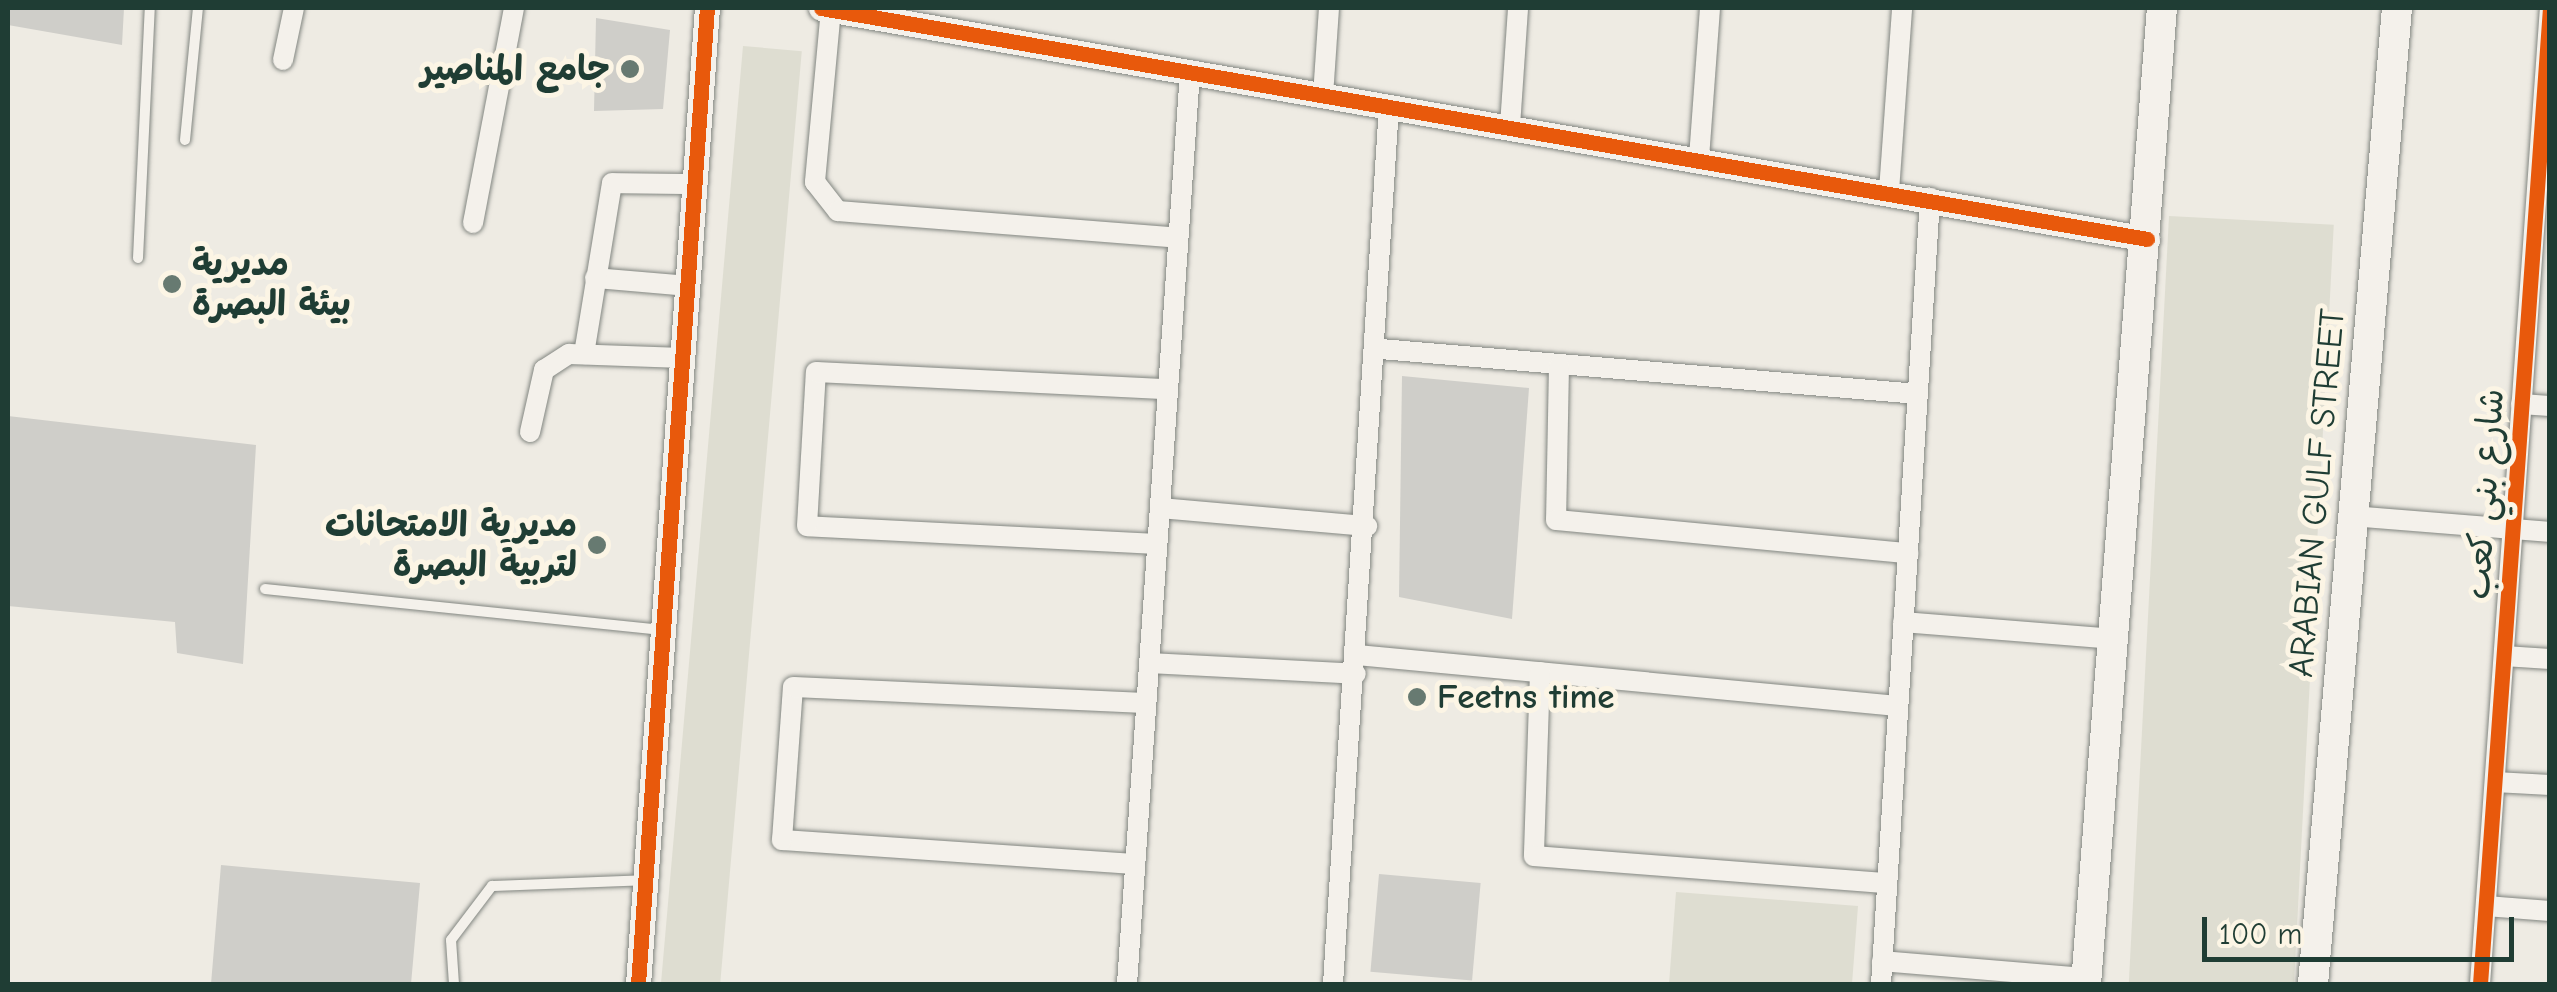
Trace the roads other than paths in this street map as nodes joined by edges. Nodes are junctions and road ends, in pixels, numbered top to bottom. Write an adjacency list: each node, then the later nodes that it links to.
1 (150, 8): 29 (lane)
2 (198, 8): 20 (lane)
3 (294, 8): 15 (street)
4 (514, 8): 26 (street)
5 (708, 8): 23 (street)
6 (821, 8): 13 (street)
7 (1329, 8): 17 (street)
8 (1518, 8): 19 (street)
9 (1710, 8): 22 (street)
10 (1902, 8): 24 (street)
11 (2162, 8): 28 (main road)
12 (2397, 8): 43 (main road, ARABIAN GULF STREET)
13 (831, 9): 16 (street); 27 (street)
14 (2549, 22): 21 (street, شارع بني كعب)
15 (283, 60)
16 (1190, 70): 17 (street); 27 (street)
17 (1323, 96): 18 (street)
18 (1389, 105): 19 (street); 33 (street)
19 (1510, 126): 22 (street)
20 (185, 140)
21 (2544, 150): 30 (street, شارع بني كعب)
22 (1699, 158): 24 (street)
23 (695, 184): 31 (street); 32 (street)
24 (1889, 191): 25 (street)
25 (1930, 198): 28 (street); 38 (street)
26 (473, 223)
27 (1178, 238): 37 (street)
28 (2146, 239): 52 (main road)
29 (138, 258)
30 (2540, 277): 39 (street, شارع بني كعب)
31 (596, 278): 32 (street); 34 (street)
32 (688, 286): 35 (street)
33 (1380, 349): 36 (street); 44 (street)
34 (584, 354): 35 (street); 41 (street)
35 (682, 358): 51 (street)
36 (1559, 366): 38 (street); 48 (street)
37 (1168, 390): 42 (street); 47 (street)
38 (1918, 394): 48 (street)
39 (2521, 404): 40 (street); 45 (street, شارع بني كعب)
40 (2550, 406)
41 (530, 432)
42 (1160, 508): 44 (street); 47 (street)
43 (2352, 516): 45 (street); 74 (main road, ARABIAN GULF STREET)
44 (1367, 526): 56 (street)
45 (2512, 530): 46 (street); 53 (street, شارع بني كعب)
46 (2550, 532)
47 (1157, 544): 55 (street)
48 (1908, 553): 50 (street)
49 (264, 588): 51 (lane)
50 (1903, 622): 52 (street); 59 (street)
51 (664, 630): 63 (street)
52 (2114, 640): 68 (main road)
53 (2504, 656): 54 (street); 60 (street, شارع بني كعب)
54 (2550, 659)
55 (1149, 663): 56 (street); 58 (street)
56 (1357, 664): 57 (street); 72 (street)
57 (1540, 672): 59 (street); 64 (street)
58 (1146, 703): 62 (street); 62 (street)
59 (1898, 706): 64 (street)
60 (2494, 782): 61 (street); 65 (street, شارع بني كعب)
61 (2550, 785)
62 (1135, 864): 71 (street)
63 (646, 880): 69 (lane); 70 (street)
64 (1888, 882): 67 (street)
65 (2486, 906): 66 (street); 75 (street, شارع بني كعب)
66 (2550, 911)
67 (1882, 961): 68 (street); 73 (street)
68 (2086, 981)
69 (454, 984)
70 (638, 984)
71 (1127, 984)
72 (1333, 984)
73 (1881, 984)
74 (2313, 984)
75 (2480, 984)

